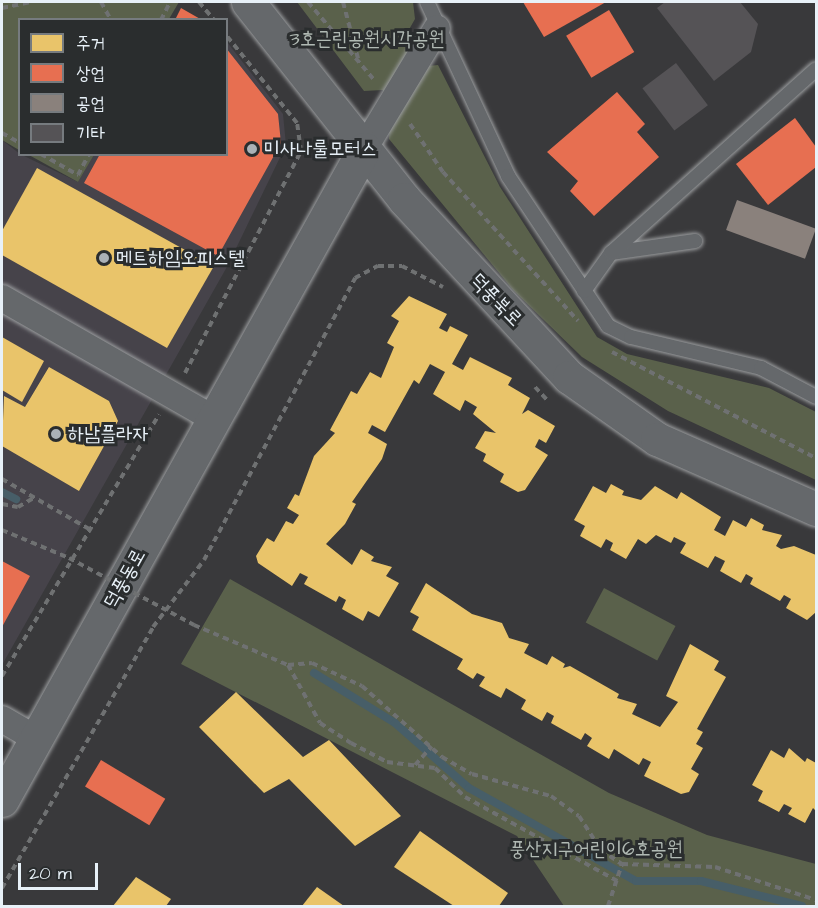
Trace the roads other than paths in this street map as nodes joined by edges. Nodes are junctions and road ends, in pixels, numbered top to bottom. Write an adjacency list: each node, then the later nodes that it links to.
1 (248, 2): 5 (street, 덕풍북로)
2 (427, 2): 3 (lane)
3 (437, 28): 5 (street); 8 (lane)
4 (816, 69): 7 (lane)
5 (364, 149): 11 (street, 덕풍동로); 12 (street, 덕풍북로)
6 (695, 241): 7 (lane)
7 (612, 253): 8 (lane)
8 (584, 291): 10 (lane)
9 (2, 298): 11 (street)
10 (816, 396)
11 (214, 419): 14 (street, 덕풍동로)
12 (816, 509)
13 (2, 719): 14 (street)
14 (36, 739): 15 (street, 덕풍동로)
15 (2, 800)

